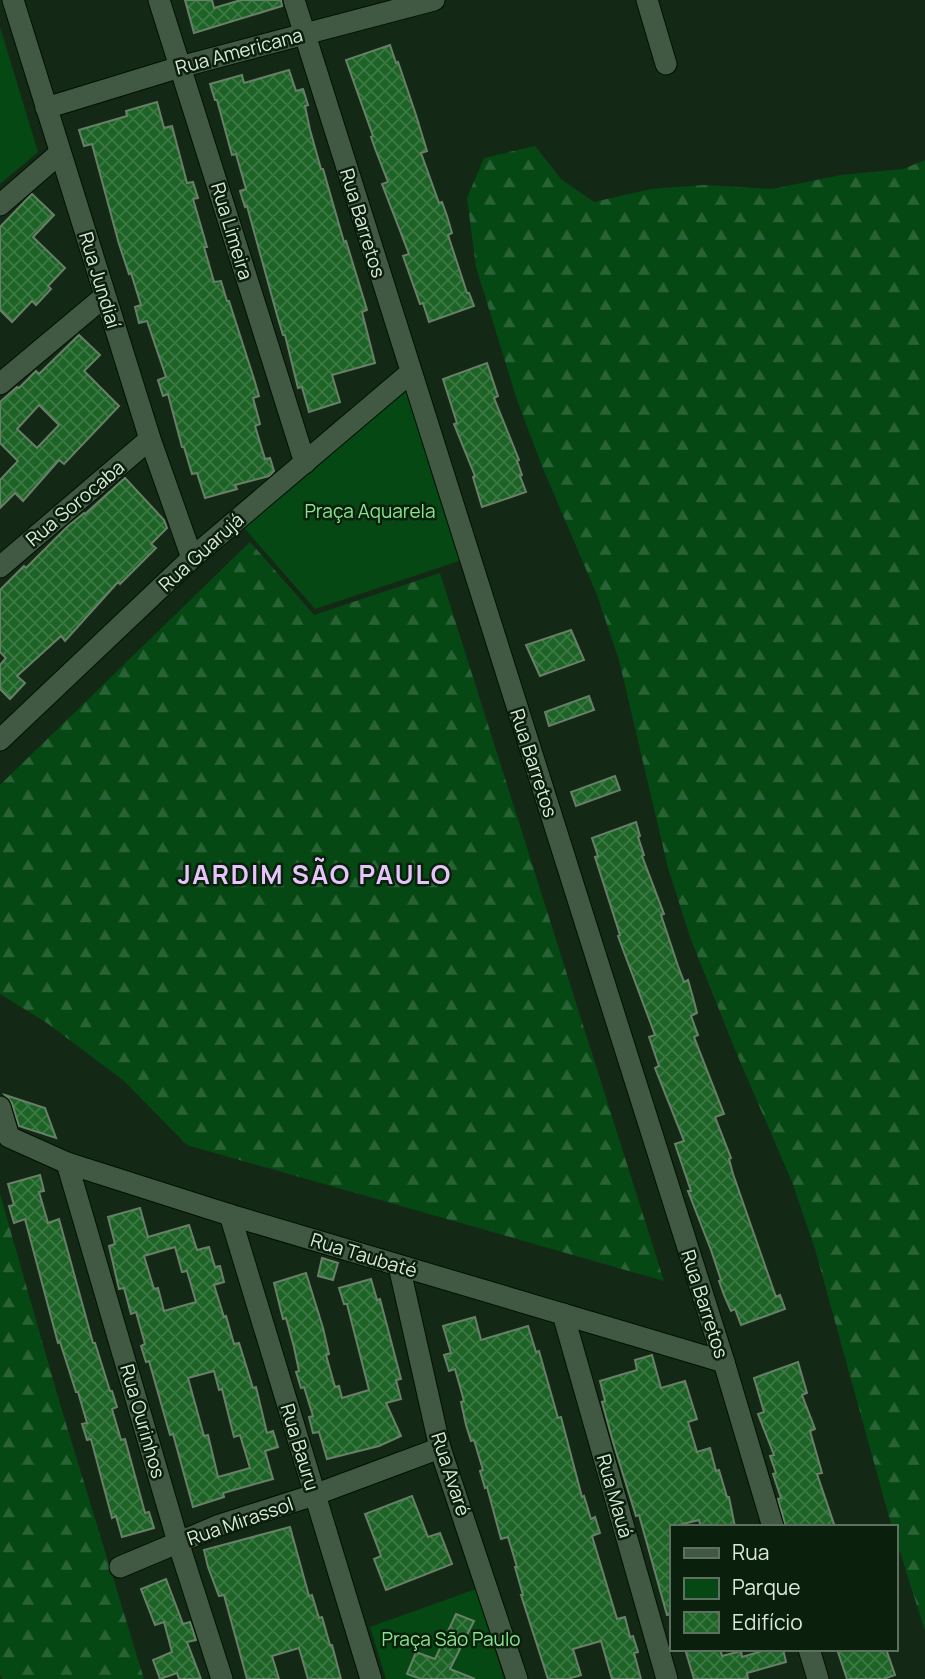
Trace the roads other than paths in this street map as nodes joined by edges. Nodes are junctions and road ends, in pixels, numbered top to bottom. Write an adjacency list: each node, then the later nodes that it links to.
1 (13, 0): 9 (street, Rua Jundiaí)
2 (159, 0): 8 (street, Rua Limeira)
3 (294, 0): 6 (street, Rua Barretos)
4 (434, 0): 6 (street, Rua Americana)
5 (647, 0): 7 (street)
6 (304, 33): 8 (street, Rua Americana); 13 (street, Rua Barretos)
7 (666, 64)
8 (180, 67): 9 (street, Rua Americana); 16 (street, Rua Limeira)
9 (46, 108): 10 (street, Rua Jundiaí)
10 (60, 153): 11 (street); 12 (street, Rua Jundiaí)
11 (0, 205)
12 (105, 296): 14 (street); 15 (street, Rua Jundiaí)
13 (410, 373): 16 (street, Rua Guarujá); 25 (street, Rua Barretos)
14 (0, 384)
15 (150, 439): 17 (street, Rua Jundiaí); 18 (street, Rua Sorocaba)
16 (305, 463): 17 (street, Rua Guarujá)
17 (192, 558): 19 (street, Rua Guarujá)
18 (0, 567)
19 (0, 740)
20 (0, 1108): 21 (street, Rua Taubaté)
21 (66, 1163): 22 (street, Rua Taubaté); 29 (street, Rua Ourinhos)
22 (230, 1214): 23 (street, Rua Taubaté); 27 (street, Rua Bauru)
23 (398, 1266): 24 (street, Rua Taubaté); 26 (street, Rua Avaré)
24 (563, 1314): 25 (street, Rua Taubaté); 35 (street, Rua Mauá)
25 (724, 1362): 28 (street, Rua Barretos)
26 (440, 1448): 27 (street, Rua Mirassol); 34 (street, Rua Avaré)
27 (314, 1495): 29 (street, Rua Mirassol); 33 (street, Rua Bauru)
28 (772, 1525)
29 (178, 1542): 30 (street, Rua Mirassol); 32 (street, Rua Ourinhos)
30 (120, 1567)
31 (810, 1651): 36 (street)
32 (222, 1679)
33 (371, 1679)
34 (517, 1679)
35 (667, 1679)
36 (818, 1679)

